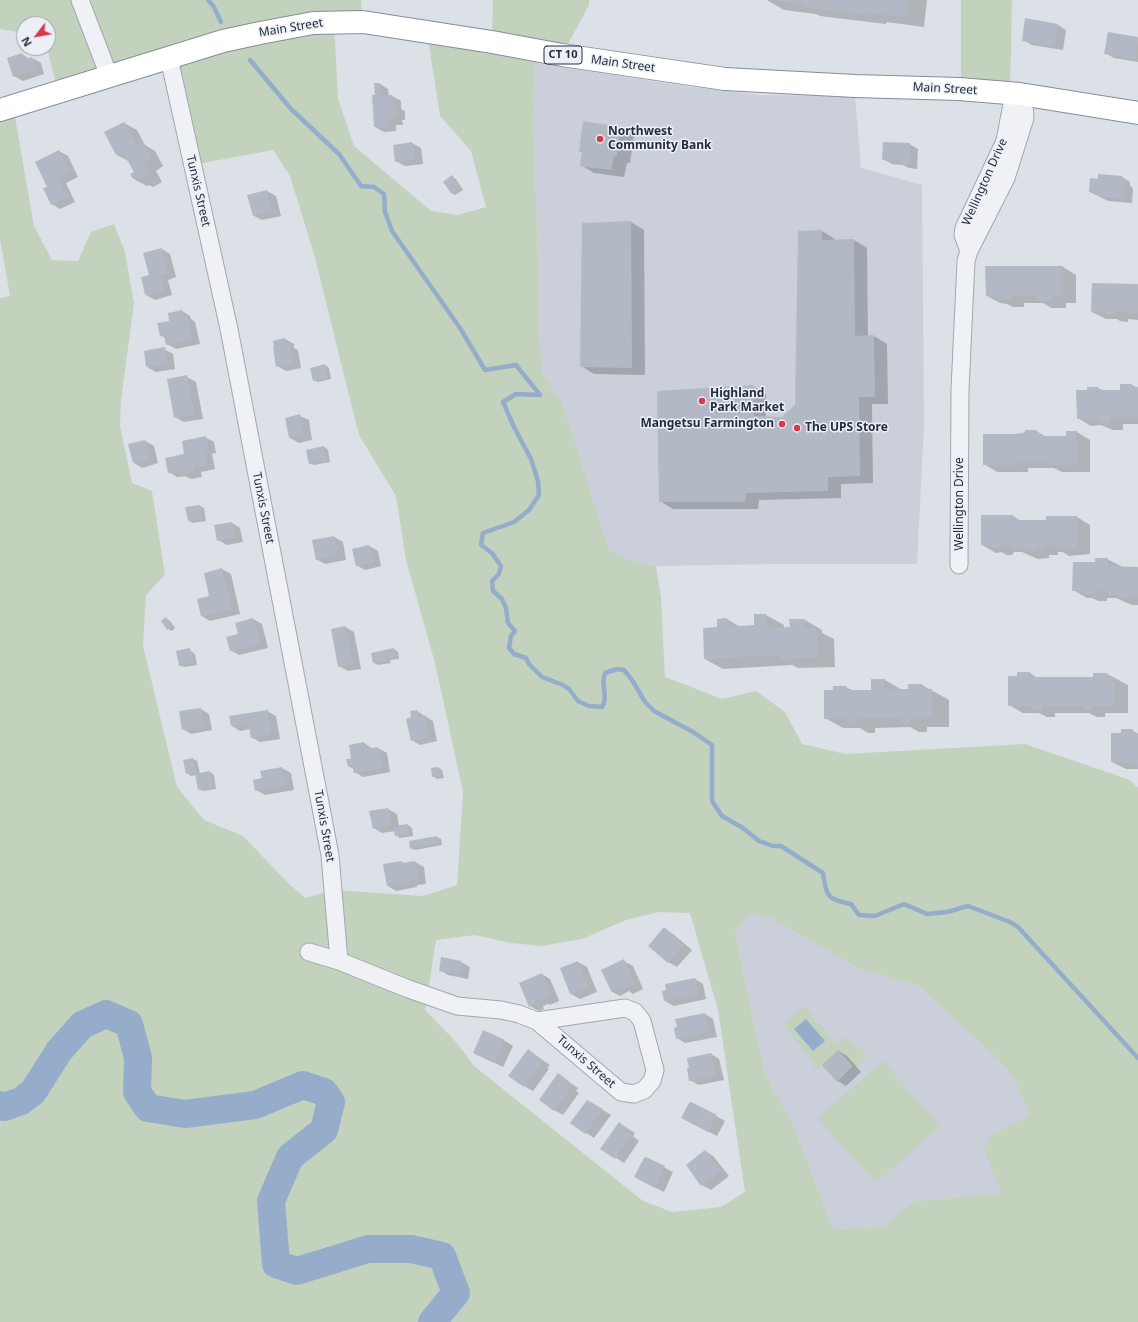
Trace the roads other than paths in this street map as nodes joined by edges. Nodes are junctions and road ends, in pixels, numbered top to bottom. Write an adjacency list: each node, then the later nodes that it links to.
1 (80, 0): 3 (street)
2 (169, 58): 3 (highway, Main Street / CT 10); 4 (highway, Main Street / CT 10); 9 (street, Tunxis Street)
3 (109, 76): 5 (highway, Main Street / CT 10)
4 (1020, 94): 6 (highway, Main Street / CT 10); 7 (street, Wellington Drive)
5 (0, 110)
6 (1138, 113)
7 (959, 565)
8 (309, 952): 9 (street, Tunxis Street)
9 (339, 961): 10 (street, Tunxis Street)
10 (537, 1021): 10 (street, Tunxis Street)

